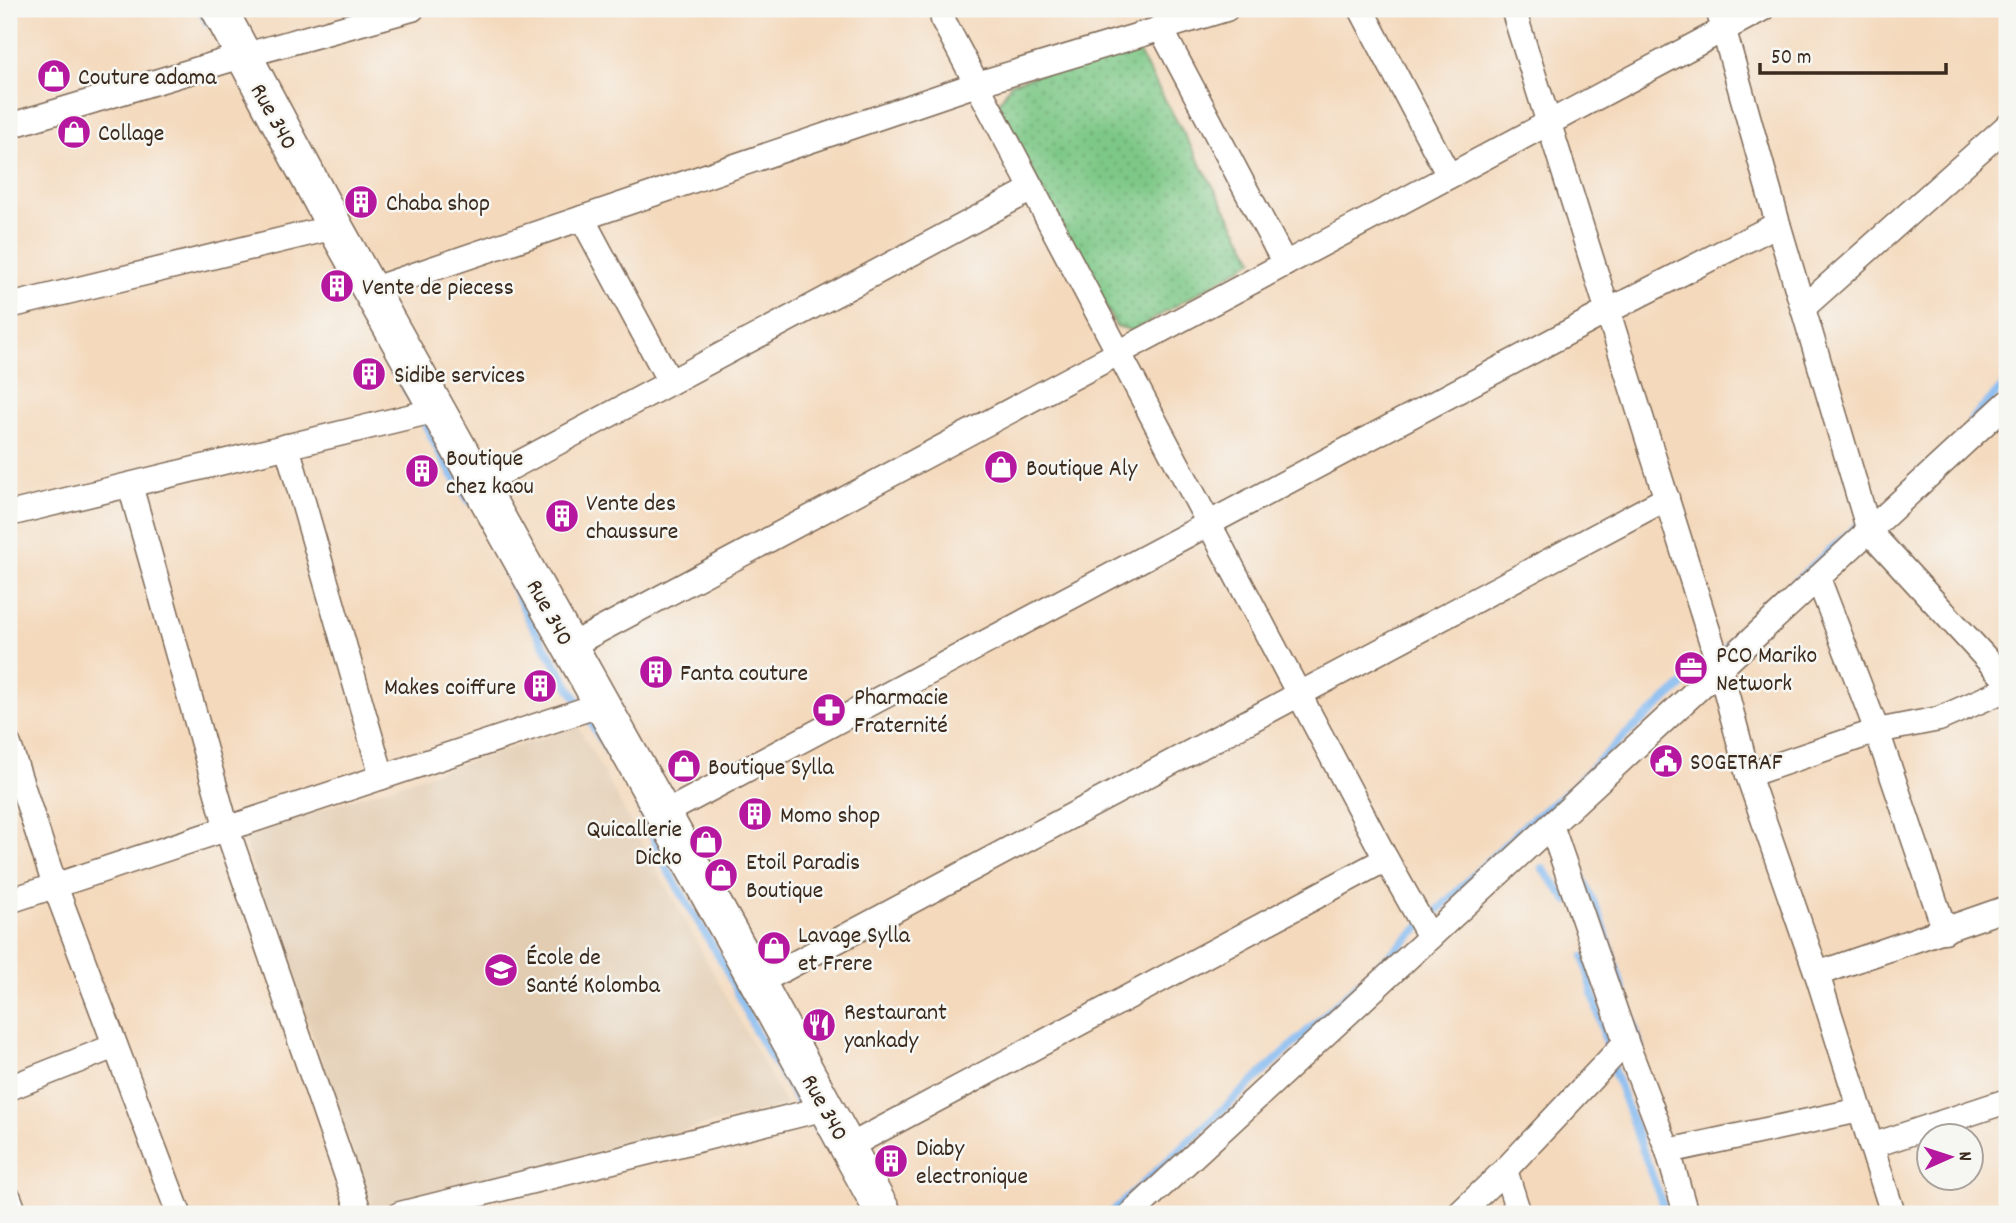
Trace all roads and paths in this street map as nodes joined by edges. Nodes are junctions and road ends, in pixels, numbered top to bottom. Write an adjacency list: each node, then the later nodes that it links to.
1 (412, 9): 8 (street)
2 (942, 9): 10 (street)
3 (1226, 9): 9 (street)
4 (1361, 9): 14 (street)
5 (1513, 9): 11 (street)
6 (1762, 9): 7 (street)
7 (1721, 19): 11 (street); 17 (street)
8 (233, 24): 12 (street); 18 (street, Rue 340)
9 (1160, 27): 10 (street); 19 (street)
10 (977, 84): 15 (street); 16 (street)
11 (1549, 124): 14 (street); 23 (street)
12 (9, 126)
13 (2007, 126): 22 (street)
14 (1449, 176): 19 (street)
15 (1032, 189): 24 (street); 25 (street)
16 (582, 218): 20 (street); 25 (street)
17 (1778, 223): 22 (street); 23 (street)
18 (335, 227): 20 (street, Rue 340); 21 (street)
19 (1284, 264): 24 (street)
20 (370, 290): 27 (street, Rue 340)
21 (9, 306)
22 (1802, 308): 34 (street)
23 (1608, 311): 31 (street); 33 (street)
24 (1119, 352): 33 (street); 36 (street)
25 (670, 383): 29 (street)
26 (2007, 403): 34 (street)
27 (437, 410): 28 (street); 29 (street, Rue 340)
28 (287, 446): 30 (street); 45 (street)
29 (480, 484): 36 (street, Rue 340)
30 (130, 485): 32 (street); 48 (street)
31 (1667, 498): 37 (street); 40 (street)
32 (9, 514)
33 (1209, 522): 40 (street); 46 (street)
34 (1869, 531): 35 (street); 38 (street)
35 (1818, 578): 37 (street); 42 (street)
36 (570, 646): 41 (street, Rue 340)
37 (1720, 669): 44 (street); 47 (street)
38 (2007, 681)
39 (2007, 689): 42 (street)
40 (1299, 694): 49 (street); 56 (street)
41 (602, 704): 45 (street); 46 (street, Rue 340)
42 (1877, 731): 44 (street); 53 (street)
43 (9, 745): 50 (street)
44 (1748, 775): 55 (street)
45 (382, 777): 48 (street)
46 (663, 814): 56 (street, Rue 340)
47 (1551, 825): 54 (street); 57 (street)
48 (227, 829): 50 (street); 72 (street)
49 (1386, 859): 54 (street); 64 (street)
50 (55, 886): 51 (street); 58 (street)
51 (9, 901)
52 (2007, 908): 53 (street)
53 (1945, 931): 55 (street)
54 (1430, 937): 68 (street)
55 (1817, 974): 62 (street)
56 (758, 983): 61 (street, Rue 340)
57 (1626, 1042): 65 (street); 66 (street)
58 (115, 1046): 59 (street); 71 (street)
59 (9, 1088)
60 (2007, 1101): 63 (street)
61 (826, 1108): 64 (street, Rue 340); 69 (street)
62 (1860, 1110): 63 (street); 65 (street)
63 (1871, 1146): 79 (street)
64 (848, 1147): 74 (street, Rue 340)
65 (1668, 1151): 78 (street)
66 (1505, 1170): 76 (street); 77 (street)
67 (9, 1198): 70 (street)
68 (1153, 1206): 75 (street)
69 (460, 1207): 73 (street)
70 (15, 1214)
71 (179, 1214)
72 (360, 1214)
73 (400, 1214)
74 (884, 1214)
75 (1131, 1214)
76 (1459, 1214)
77 (1519, 1214)
78 (1686, 1214)
79 (1893, 1214)

